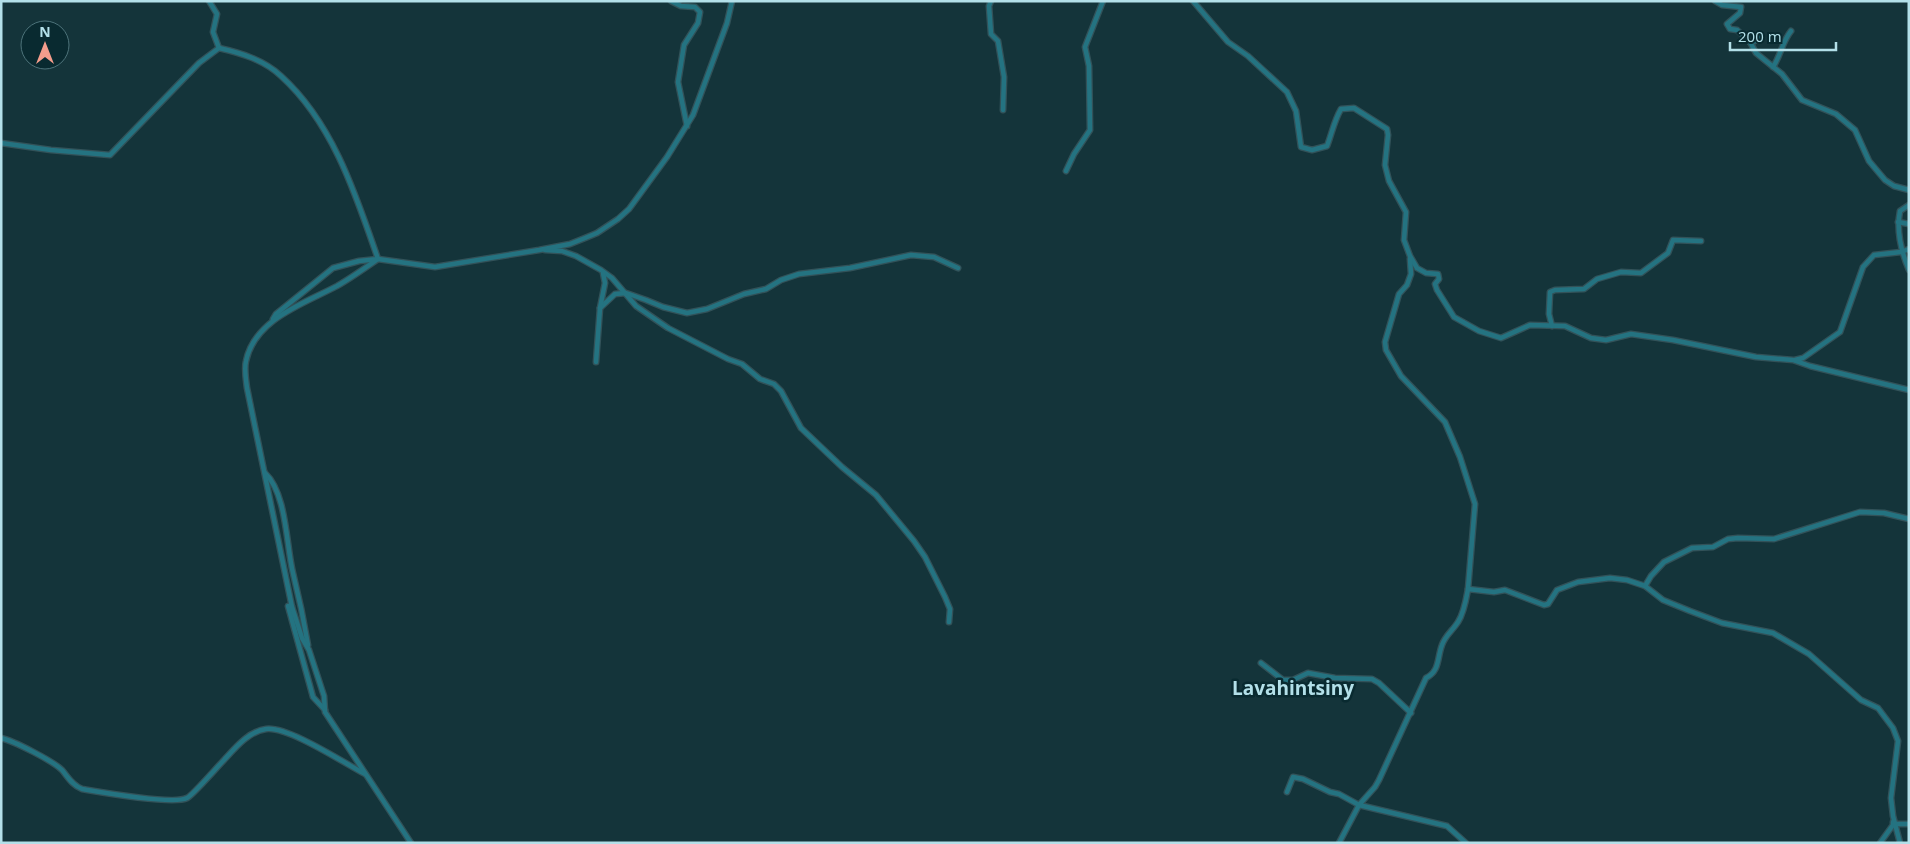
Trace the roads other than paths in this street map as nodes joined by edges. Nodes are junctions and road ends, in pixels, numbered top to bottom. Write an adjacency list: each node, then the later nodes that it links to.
1 (209, 1): 11 (street)
2 (671, 1): 14 (street)
3 (732, 1): 14 (street)
4 (991, 1): 13 (street)
5 (1103, 1): 16 (street)
6 (1193, 1): 27 (street)
7 (1715, 1): 10 (street)
8 (1791, 31): 12 (street)
9 (1758, 37): 10 (street)
10 (1750, 42): 12 (street)
11 (219, 48): 15 (street); 28 (street)
12 (1773, 67): 17 (street)
13 (1003, 110)
14 (687, 126): 22 (street)
15 (1, 143)
16 (1066, 170)
17 (1909, 190)
18 (1909, 205): 19 (street)
19 (1898, 222): 20 (street); 25 (street)
20 (1909, 224)
21 (1701, 241): 35 (street)
22 (570, 244): 23 (street); 26 (street)
23 (539, 250): 26 (street); 28 (street)
24 (1909, 250): 25 (street)
25 (1901, 252): 31 (street); 36 (street)
26 (576, 256): 30 (street)
27 (1410, 256): 35 (street); 42 (street)
28 (378, 259): 34 (street); 34 (street)
29 (958, 268): 32 (street)
30 (601, 270): 32 (street); 33 (street)
31 (1909, 270)
32 (626, 293): 33 (street); 44 (street)
33 (600, 308): 37 (street)
34 (271, 322): 39 (street)
35 (1552, 326): 36 (street)
36 (1794, 360): 38 (street)
37 (596, 362)
38 (1909, 390)
39 (264, 472): 43 (street); 45 (street)
40 (1909, 519): 41 (street)
41 (1645, 586): 42 (street); 53 (street)
42 (1468, 589): 48 (street)
43 (292, 607): 45 (street); 47 (street)
44 (949, 622)
45 (309, 650): 47 (street)
46 (1261, 663): 48 (street)
47 (325, 712): 50 (street)
48 (1412, 713): 52 (street)
49 (1, 738): 50 (street)
50 (366, 775): 56 (street)
51 (1287, 792): 52 (street)
52 (1359, 806): 57 (street); 58 (street)
53 (1893, 816): 54 (street); 59 (street)
54 (1895, 824): 55 (street); 60 (street)
55 (1909, 824)
56 (411, 843)
57 (1339, 843)
58 (1466, 843)
59 (1880, 843)
60 (1900, 843)

